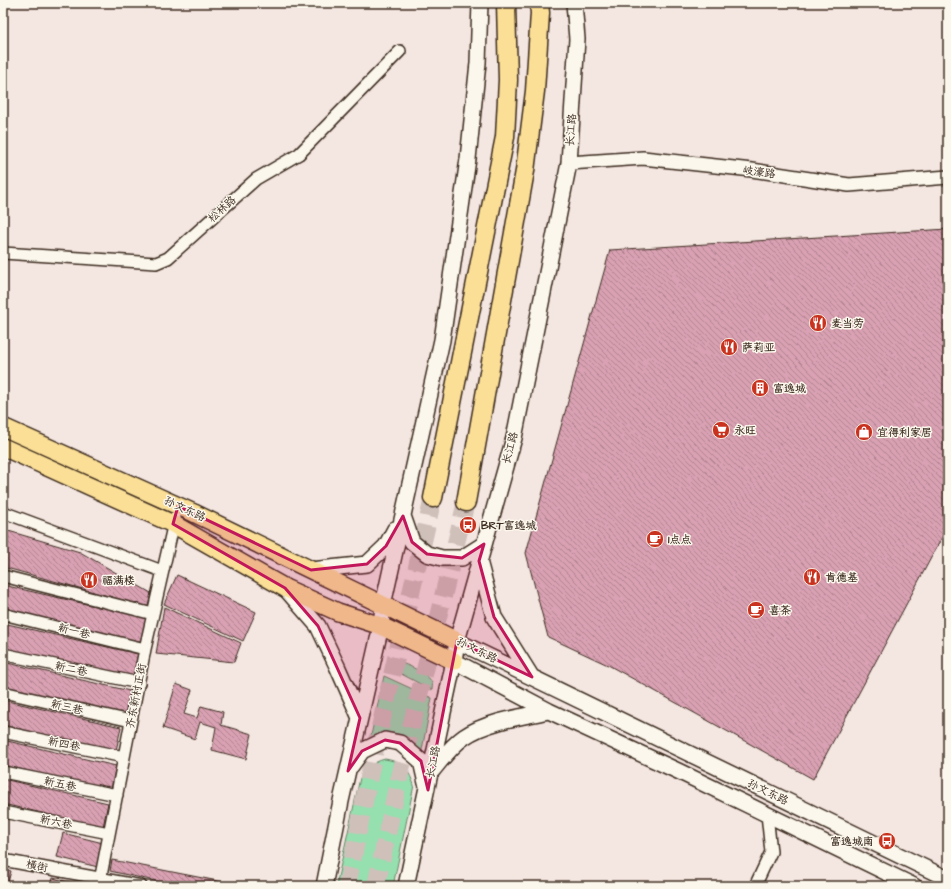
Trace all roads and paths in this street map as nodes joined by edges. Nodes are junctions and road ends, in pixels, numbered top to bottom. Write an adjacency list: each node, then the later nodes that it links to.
1 (480, 3): 15 (main road)
2 (506, 3): 11 (highway)
3 (539, 3): 12 (highway)
4 (574, 3): 6 (main road, 长江路)
5 (400, 51): 8 (street, 松林路)
6 (569, 163): 7 (street, 岐濠路); 17 (main road, 长江路)
7 (948, 177)
8 (3, 253)
9 (3, 427): 13 (main road, 孙文东路)
10 (3, 447): 16 (main road, 孙文东路)
11 (433, 498)
12 (466, 502)
13 (178, 506): 16 (street, 齐东新村正街); 19 (main road, 孙文东路)
14 (4, 512): 20 (street)
15 (403, 516): 17 (main road); 19 (main road); 23 (main road)
16 (173, 524): 20 (street, 齐东新村正街); 22 (main road, 孙文东路)
17 (484, 544): 18 (main road, 长江路)
18 (479, 561): 27 (main road, 长江路); 31 (main road)
19 (311, 570): 23 (main road, 孙文东路)
20 (162, 571): 25 (street, 齐东新村正街)
21 (3, 576): 25 (street)
22 (286, 588): 26 (main road, 孙文东路); 35 (main road)
23 (383, 605): 26 (main road); 27 (main road, 孙文东路)
24 (3, 614): 28 (street, 新一巷)
25 (153, 614): 28 (street, 齐东新村正街)
26 (381, 626): 30 (main road, 孙文东路); 35 (main road)
27 (457, 641): 30 (main road, 长江路); 31 (main road, 孙文东路)
28 (146, 649): 32 (street, 齐东新村正街)
29 (3, 654): 32 (street, 新二巷)
30 (454, 661): 34 (main road, 孙文东路); 41 (main road, 长江路)
31 (532, 677): 48 (main road, 孙文东路)
32 (139, 684): 36 (street, 齐东新村正街)
33 (3, 692): 36 (street, 新三巷)
34 (549, 711): 41 (main road); 45 (main road, 孙文东路)
35 (360, 718): 39 (main road)
36 (131, 721): 38 (street, 齐东新村正街)
37 (3, 732): 38 (street, 新四巷)
38 (124, 756): 43 (street, 齐东新村正街)
39 (348, 770): 42 (main road); 51 (main road)
40 (3, 772): 43 (street, 新五巷)
41 (431, 772): 42 (main road, 长江路)
42 (428, 790): 52 (main road, 长江路)
43 (117, 795): 46 (street, 齐东新村正街)
44 (3, 812): 46 (street, 新六巷)
45 (768, 814): 53 (street); 54 (main road, 孙文东路)
46 (109, 833): 49 (street, 齐东新村正街)
47 (3, 860): 49 (street, 横街)
48 (948, 879)
49 (100, 882): 50 (street, 横街)
50 (141, 886)
51 (324, 886)
52 (406, 886)
53 (755, 886)
54 (914, 886)

